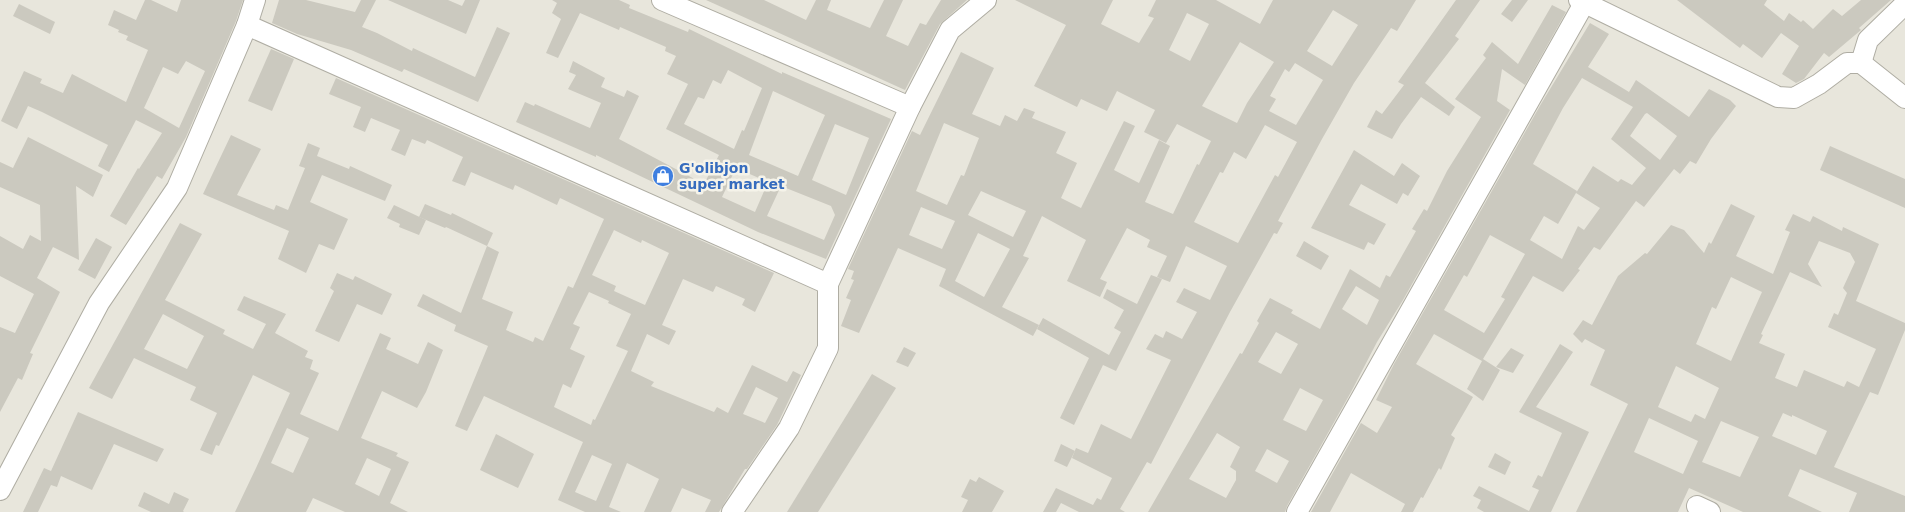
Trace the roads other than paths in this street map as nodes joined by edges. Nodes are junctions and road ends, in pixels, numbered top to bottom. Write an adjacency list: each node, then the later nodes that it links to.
1 (255, 0): 6 (street)
2 (662, 0): 9 (street)
3 (986, 0): 9 (street)
4 (1583, 1): 7 (street); 13 (street)
5 (1905, 4): 7 (street)
6 (247, 25): 10 (street); 11 (street)
7 (1861, 63): 8 (street)
8 (1905, 98)
9 (910, 107): 10 (street)
10 (828, 284): 12 (street)
11 (0, 490)
12 (732, 512)
13 (1297, 512)

